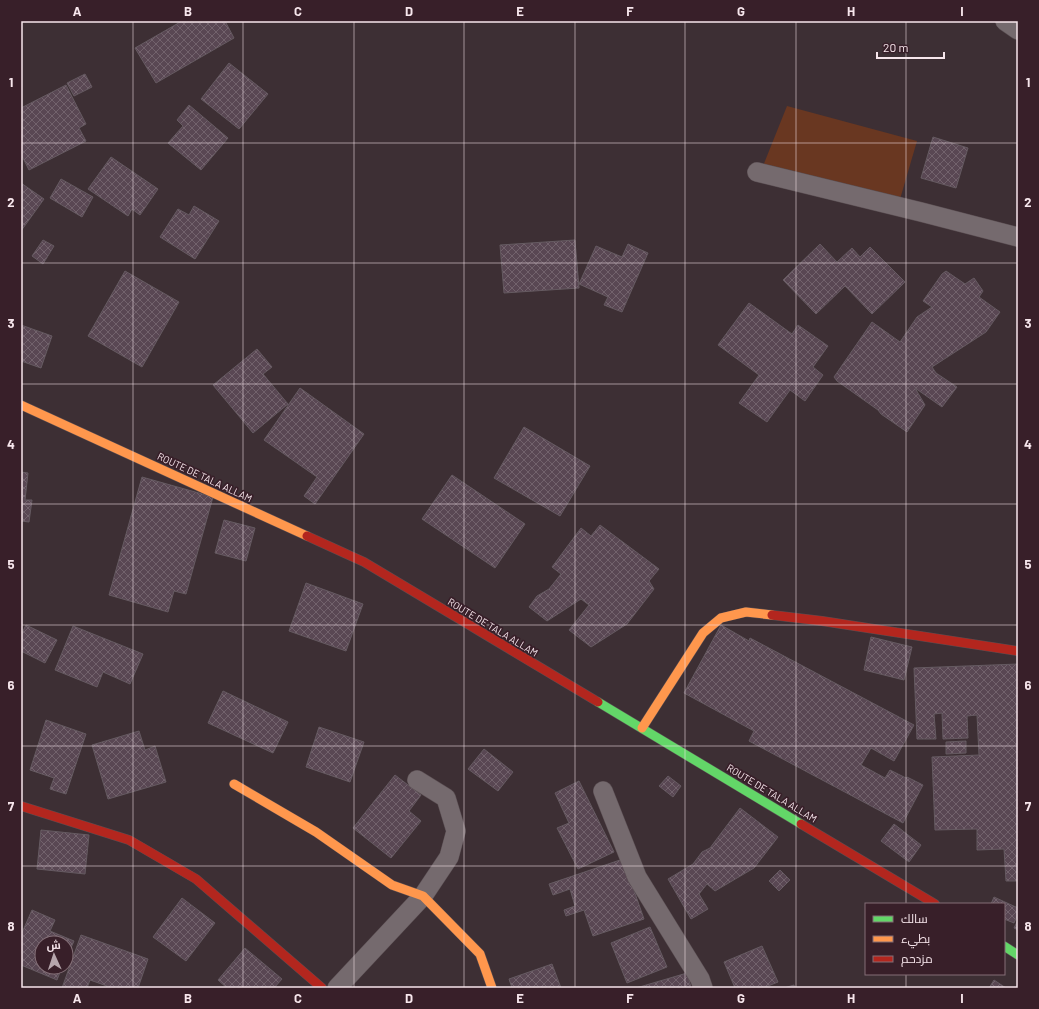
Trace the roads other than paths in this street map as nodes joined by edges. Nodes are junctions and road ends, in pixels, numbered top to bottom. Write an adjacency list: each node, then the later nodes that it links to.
1 (1005, 21): 2 (street)
2 (1018, 30)
3 (757, 172): 4 (street)
4 (1018, 237)
5 (21, 405): 7 (street, ROUTE DE TALA ALLAM)
6 (1018, 651): 7 (street)
7 (642, 728): 13 (street, ROUTE DE TALA ALLAM)
8 (418, 780): 12 (street)
9 (234, 784): 12 (street)
10 (603, 791): 19 (street)
11 (21, 806): 16 (street)
12 (423, 896): 17 (street); 18 (street)
13 (934, 903)
14 (1005, 947): 15 (street)
15 (1018, 955)
16 (322, 988)
17 (337, 988)
18 (492, 988)
19 (703, 988)

